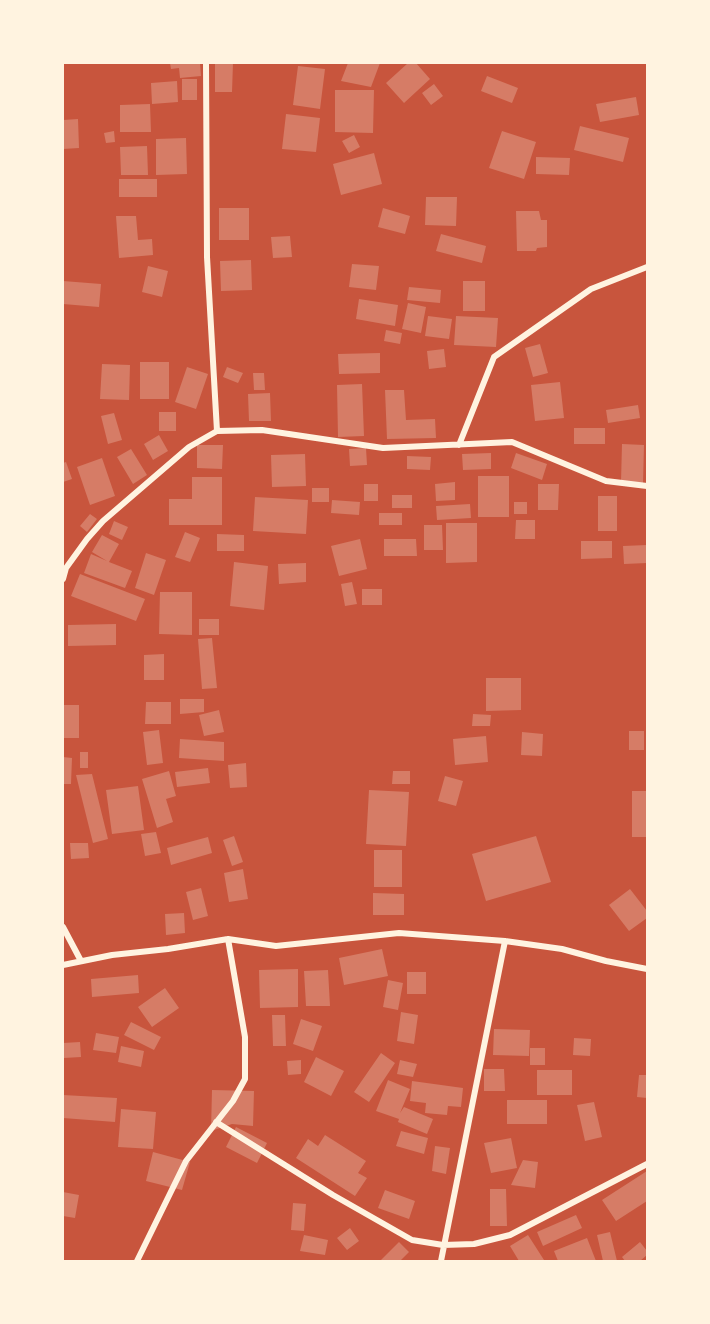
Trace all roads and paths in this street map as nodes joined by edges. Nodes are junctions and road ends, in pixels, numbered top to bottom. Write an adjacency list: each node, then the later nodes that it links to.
1 (206, 63): 3 (street)
2 (647, 267): 4 (street)
3 (217, 431): 4 (street); 6 (street)
4 (459, 445): 5 (street)
5 (647, 486)
6 (63, 579)
7 (63, 927): 10 (street)
8 (228, 939): 9 (street); 10 (street); 13 (street)
9 (505, 941): 12 (street); 15 (street)
10 (81, 961): 11 (street)
11 (63, 965)
12 (647, 969)
13 (216, 1122): 15 (street); 16 (street)
14 (647, 1164): 15 (street)
15 (443, 1245): 17 (street)
16 (137, 1261)
17 (441, 1261)

